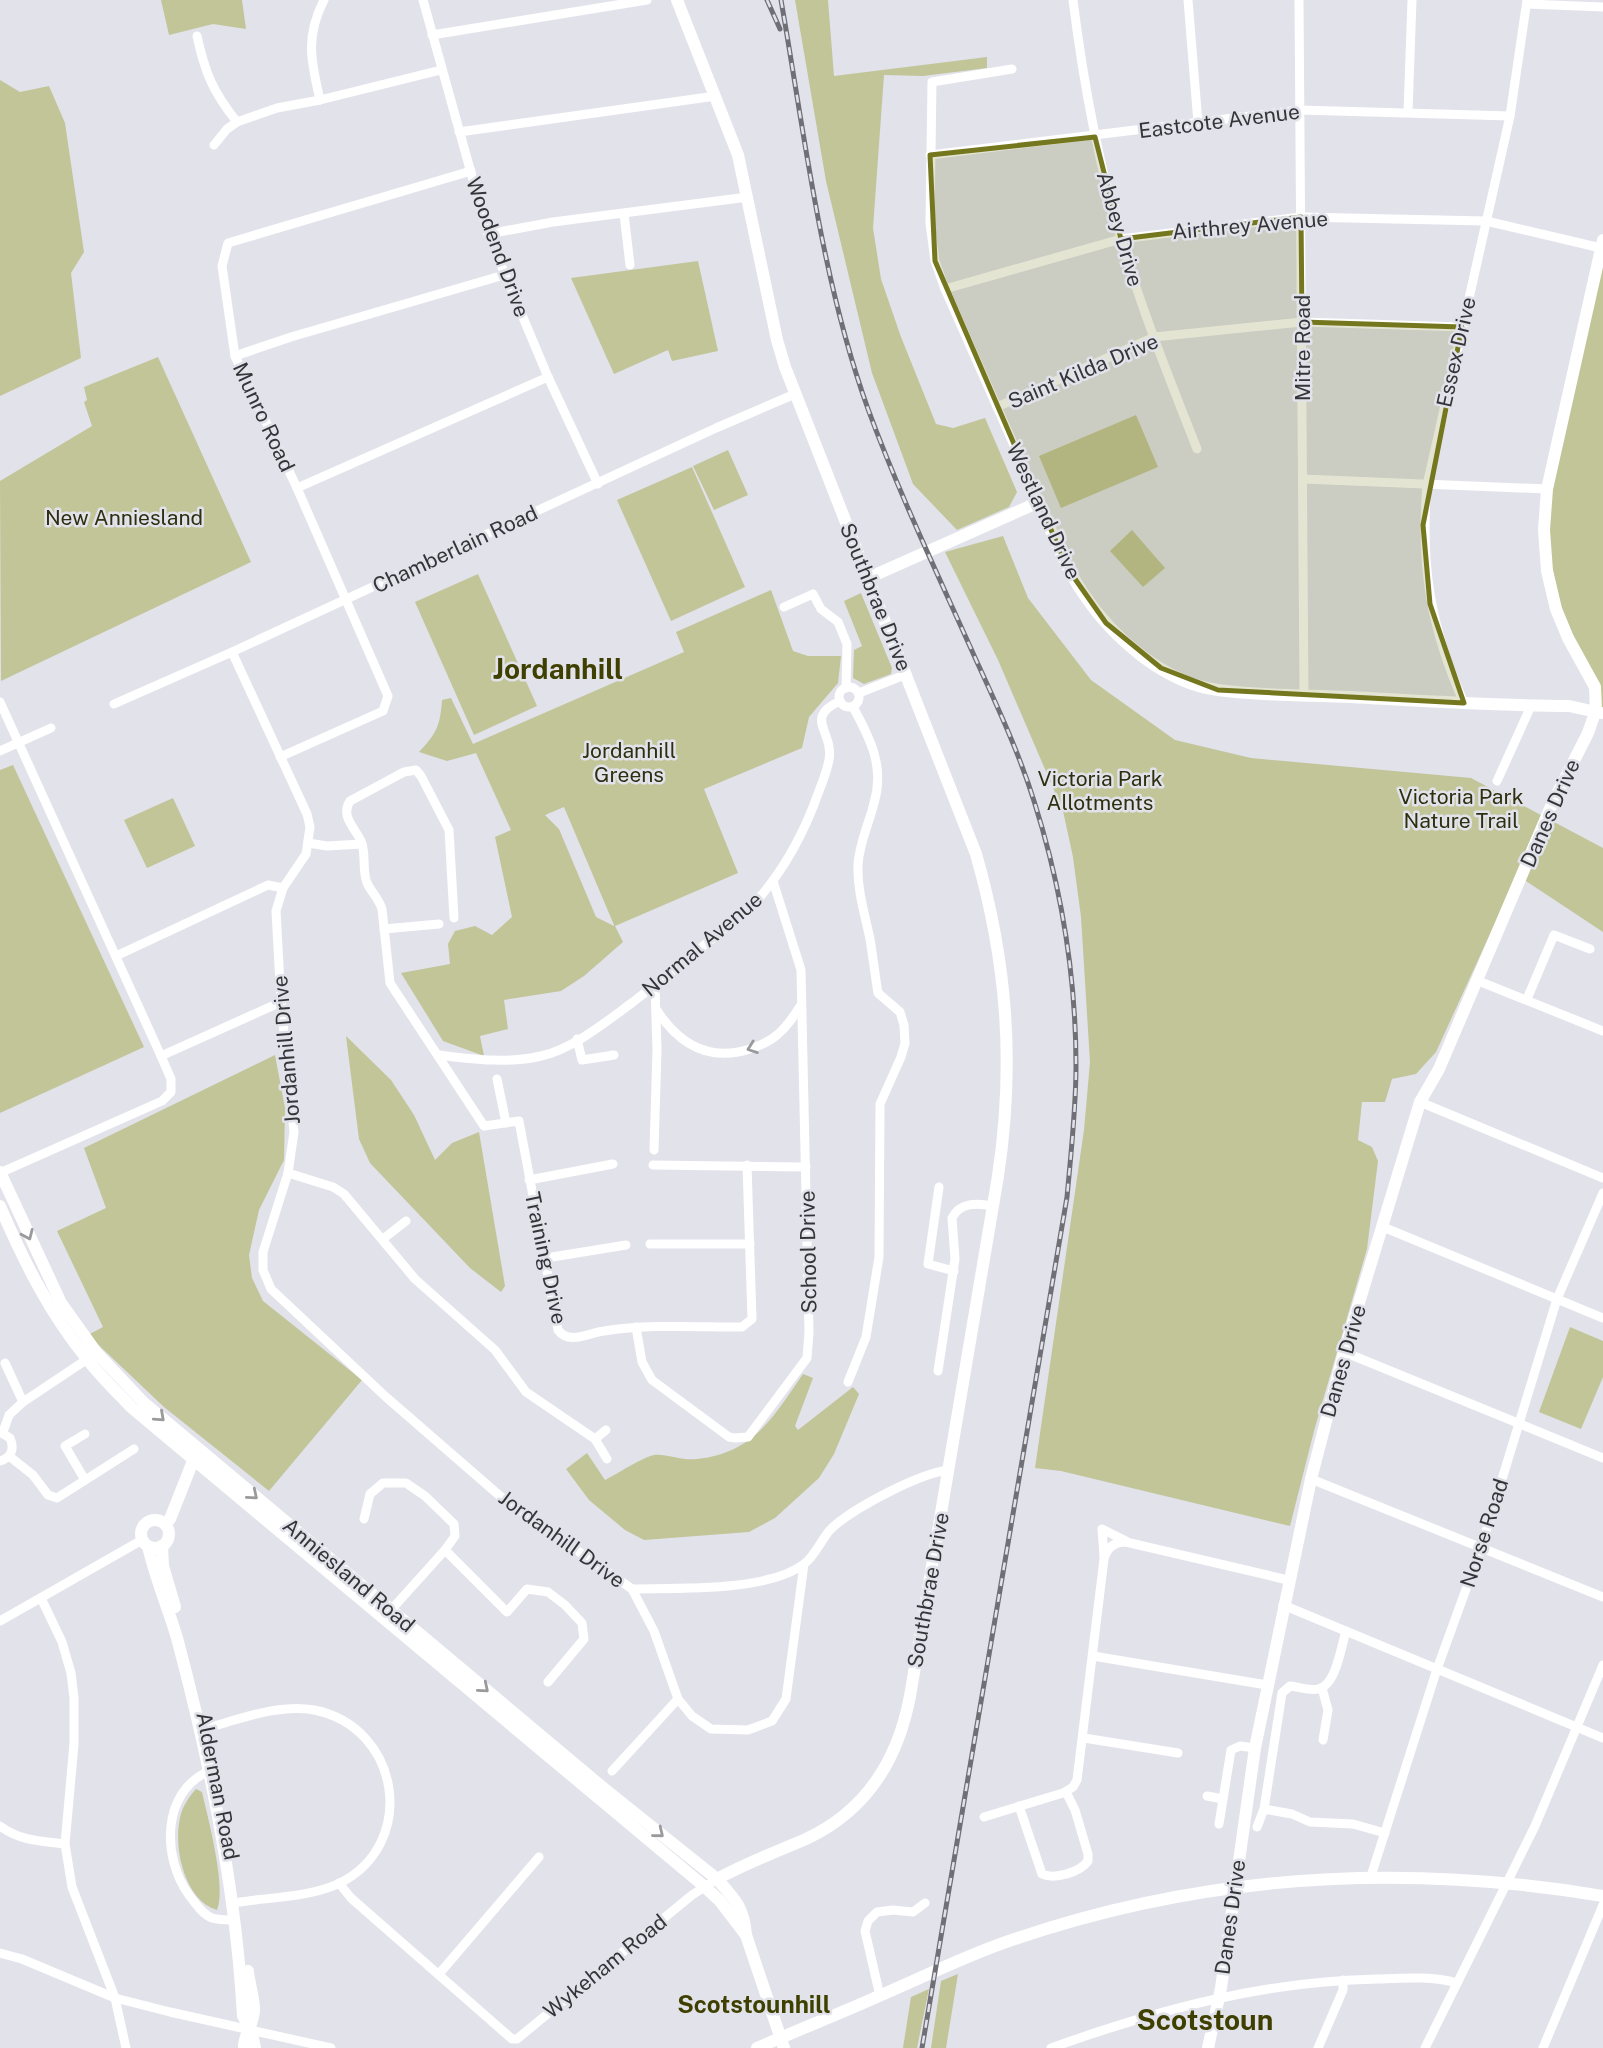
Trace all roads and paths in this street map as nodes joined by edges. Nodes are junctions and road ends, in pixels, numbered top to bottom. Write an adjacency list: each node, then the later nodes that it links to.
1 (324, 0): 16 (street)
2 (423, 0): 11 (street, Woodend Drive)
3 (648, 0): 11 (street)
4 (677, 0): 15 (street, Southbrae Drive)
5 (1073, 0): 23 (street, Abbey Drive)
6 (1188, 0): 21 (street)
7 (1299, 0): 17 (street, Mitre Road)
8 (1412, 0): 18 (street)
9 (1527, 2): 10 (street); 19 (street, Essex Drive)
10 (1603, 7)
11 (432, 35): 13 (street, Woodend Drive)
12 (197, 36): 20 (street)
13 (441, 69): 16 (street); 22 (street, Woodend Drive)
14 (1012, 69): 25 (street, Westland Drive)
15 (716, 96): 22 (street); 27 (street, Southbrae Drive)
16 (320, 100): 20 (street)
17 (1300, 110): 18 (street, Eastcote Avenue); 21 (street, Eastcote Avenue); 29 (street, Mitre Road)
18 (1408, 112): 19 (street, Eastcote Avenue)
19 (1510, 116): 30 (street, Essex Drive)
20 (237, 122): 24 (street)
21 (1198, 123): 23 (street, Eastcote Avenue)
22 (458, 132): 26 (street, Woodend Drive)
23 (1095, 137): 25 (street, Eastcote Avenue); 32 (street, Abbey Drive)
24 (214, 145)
25 (930, 155): 36 (street, Westland Drive)
26 (471, 171): 31 (street, Woodend Drive); 40 (street, Munro Road)
27 (748, 197): 28 (street); 42 (street, Southbrae Drive)
28 (625, 214): 31 (street); 34 (street)
29 (1301, 217): 30 (street, Airthrey Avenue); 32 (street, Airthrey Avenue); 37 (street, Mitre Road)
30 (1486, 222): 33 (street, Airthrey Avenue); 38 (street, Essex Drive)
31 (488, 234): 35 (street, Woodend Drive)
32 (1121, 239): 36 (street, Airthrey Avenue); 39 (street, Abbey Drive)
33 (1602, 244): 49 (street)
34 (630, 265)
35 (504, 275): 40 (street); 41 (street, Woodend Drive)
36 (946, 289): 43 (street, Westland Drive)
37 (1302, 322): 38 (street, Saint Kilda Drive); 39 (street, Saint Kilda Drive); 45 (street, Mitre Road)
38 (1462, 327): 47 (street, Essex Drive)
39 (1154, 337): 43 (street, Saint Kilda Drive); 44 (street, Abbey Drive)
40 (235, 356): 48 (street, Munro Road)
41 (548, 377): 46 (street, Woodend Drive); 48 (street)
42 (795, 394): 46 (street, Chamberlain Road); 51 (street, Southbrae Drive)
43 (997, 408): 50 (street, Westland Drive)
44 (1197, 449)
45 (1303, 479): 47 (street); 58 (street, Mitre Road)
46 (597, 484): 52 (street, Chamberlain Road)
47 (1427, 485): 49 (street); 61 (street, Essex Drive)
48 (297, 488): 52 (street, Munro Road)
49 (1547, 489): 65 (street)
50 (1039, 502): 51 (street); 58 (street, Westland Drive)
51 (868, 578): 55 (street, Southbrae Drive)
52 (346, 600): 54 (street, Chamberlain Road); 69 (street, Munro Road)
53 (784, 607): 56 (street)
54 (232, 652): 62 (street, Chamberlain Road); 69 (street)
55 (906, 674): 57 (street); 106 (street, Southbrae Drive)
56 (846, 688): 57 (street); 59 (street)
57 (859, 693): 64 (street)
58 (1304, 695): 61 (street, Westland Drive)
59 (840, 701): 64 (street); 73 (street, Normal Avenue)
60 (0, 702): 67 (street)
61 (1464, 703): 63 (street, Westland Drive)
62 (114, 704)
63 (1531, 706): 65 (street, Westland Drive); 70 (street)
64 (853, 707): 122 (street)
65 (1599, 712): 80 (street, Danes Drive)
66 (51, 728): 67 (street)
67 (19, 743): 68 (street); 79 (street)
68 (0, 751)
69 (280, 757): 71 (street)
70 (1497, 781)
71 (308, 843): 72 (street); 74 (street, Jordanhill Drive)
72 (362, 844): 75 (street); 77 (street)
73 (774, 881): 81 (street, Normal Avenue); 84 (street, School Drive)
74 (283, 888): 79 (street); 83 (street, Jordanhill Drive)
75 (454, 918)
76 (439, 924): 77 (street)
77 (384, 929): 88 (street)
78 (1590, 949): 82 (street)
79 (116, 956): 90 (street)
80 (1476, 980): 82 (street); 92 (street, Danes Drive)
81 (655, 985): 85 (street); 87 (street, Normal Avenue)
82 (1527, 999): 86 (street)
83 (281, 1002): 90 (street); 100 (street, Jordanhill Drive)
84 (802, 1004): 85 (street, one-way to 85); 98 (street, School Drive)
85 (656, 1009): 94 (street)
86 (1603, 1031)
87 (577, 1040): 88 (street, Normal Avenue); 89 (street)
88 (439, 1055): 93 (street)
89 (614, 1055)
90 (161, 1056): 99 (street)
91 (497, 1079): 93 (street)
92 (1420, 1102): 101 (street); 108 (street, Danes Drive)
93 (506, 1123): 102 (street, Training Drive)
94 (654, 1150)
95 (613, 1164): 102 (street)
96 (653, 1165): 97 (street)
97 (747, 1165): 98 (street); 111 (street, Training Drive)
98 (806, 1167): 117 (street, School Drive)
99 (0, 1173): 119 (street, Anniesland Road, one-way to 119)
100 (288, 1173): 109 (street); 148 (street, Jordanhill Drive)
101 (1603, 1178)
102 (529, 1180): 113 (street, Training Drive)
103 (939, 1187): 114 (street)
104 (1603, 1193): 115 (street, Norse Road)
105 (0, 1206): 119 (street, Anniesland Road)
106 (993, 1206): 114 (street); 135 (street, Southbrae Drive)
107 (406, 1221): 109 (street)
108 (1383, 1227): 115 (street); 118 (street, Danes Drive)
109 (383, 1239): 128 (street)
110 (650, 1244): 111 (street)
111 (750, 1244): 117 (street, Training Drive)
112 (626, 1245): 113 (street)
113 (546, 1258): 117 (street, Training Drive)
114 (954, 1271): 121 (street)
115 (1556, 1299): 116 (street); 124 (street, Norse Road)
116 (1603, 1318)
117 (636, 1327)
118 (1345, 1352): 124 (street); 136 (street, Danes Drive)
119 (92, 1356): 123 (street); 131 (street, Anniesland Road)
120 (5, 1363): 123 (street)
121 (939, 1371)
122 (849, 1382)
123 (23, 1402): 126 (street)
124 (1519, 1424): 132 (street); 143 (street, Norse Road)
125 (606, 1430): 128 (street)
126 (1, 1432): 130 (street)
127 (85, 1434): 137 (street)
128 (595, 1439): 133 (street)
129 (134, 1449): 137 (street)
130 (9, 1456): 134 (street); 137 (street)
131 (197, 1456): 139 (street, Alderman Road); 152 (street, Anniesland Road, one-way to 152); 157 (street, Anniesland Road)
132 (1603, 1458)
133 (607, 1459)
134 (0, 1461)
135 (948, 1470): 146 (street); 185 (street, Southbrae Drive)
136 (1311, 1479): 143 (street); 147 (street, Danes Drive)
137 (85, 1480)
138 (364, 1519): 144 (street)
139 (165, 1524): 141 (street); 142 (street, Alderman Road)
140 (1126, 1542): 145 (street); 145 (street); 147 (street)
141 (145, 1543): 142 (street); 150 (street); 164 (street, Alderman Road)
142 (162, 1546): 164 (street, Alderman Road)
143 (1481, 1548): 149 (street); 158 (street, Norse Road)
144 (445, 1550): 152 (street); 159 (street)
145 (1104, 1559): 155 (street)
146 (804, 1564): 148 (street); 162 (street)
147 (1288, 1580): 151 (street, Danes Drive)
148 (632, 1589): 162 (street)
149 (1603, 1597)
150 (41, 1598): 153 (street); 182 (street)
151 (1283, 1605): 154 (street); 160 (street, Danes Drive)
152 (391, 1611): 157 (street, Anniesland Road)
153 (0, 1621)
154 (1346, 1631): 158 (street); 161 (street)
155 (1093, 1656): 160 (street); 165 (street)
156 (1603, 1665): 163 (street)
157 (452, 1669): 185 (street, Anniesland Road, one-way to 185); 188 (street, Anniesland Road)
158 (1437, 1669): 163 (street); 181 (street, Norse Road)
159 (548, 1682)
160 (1267, 1685): 168 (street, Danes Drive)
161 (1322, 1689): 167 (street); 176 (street)
162 (678, 1699): 171 (street)
163 (1577, 1728): 166 (street); 187 (street)
164 (203, 1729): 170 (street, Alderman Road); 186 (street); 191 (street, Alderman Road)
165 (1084, 1738): 169 (street); 172 (street)
166 (1603, 1738)
167 (1323, 1740)
168 (1255, 1748): 174 (street); 189 (street, Danes Drive)
169 (1178, 1752)
170 (209, 1771): 194 (street, Alderman Road); 194 (street, Alderman Road)
171 (612, 1771)
172 (1066, 1792): 175 (street); 175 (street)
173 (1207, 1796): 174 (street)
174 (1223, 1799): 178 (street)
175 (1019, 1806): 177 (street)
176 (1264, 1809): 180 (street); 181 (street)
177 (984, 1817)
178 (1219, 1824)
179 (0, 1826): 182 (street)
180 (1257, 1827)
181 (1385, 1833): 184 (street, Norse Road)
182 (65, 1844): 202 (street)
183 (540, 1857): 197 (street)
184 (1371, 1876): 187 (street); 189 (street)
185 (717, 1880): 188 (street, Wykeham Road); 195 (street, Anniesland Road)
186 (340, 1883): 191 (street); 197 (street, Wykeham Road)
187 (1508, 1883): 190 (street); 199 (street)
188 (705, 1887): 195 (street, Anniesland Road); 197 (street, Wykeham Road)
189 (1234, 1887): 200 (street); 201 (street, Danes Drive)
190 (1603, 1896)
191 (240, 1902): 203 (street, Alderman Road)
192 (925, 1903): 200 (street)
193 (1603, 1905): 214 (street)
194 (234, 1920): 203 (street, Alderman Road)
195 (746, 1935): 204 (street, Anniesland Road)
196 (0, 1953): 202 (street)
197 (439, 1973)
198 (1343, 1980): 199 (street); 201 (street); 212 (street)
199 (1457, 1983): 213 (street)
200 (880, 1996): 204 (street)
201 (1219, 1997): 210 (street); 211 (street, Danes Drive)
202 (115, 1998): 203 (street); 205 (street)
203 (251, 2029): 206 (street, Alderman Road); 207 (street, Alderman Road); 208 (street)
204 (782, 2043): 209 (street)
205 (126, 2048)
206 (244, 2048)
207 (255, 2048)
208 (331, 2048)
209 (757, 2048)
210 (1051, 2048)
211 (1208, 2048)
212 (1318, 2048)
213 (1425, 2048)
214 (1543, 2048)

